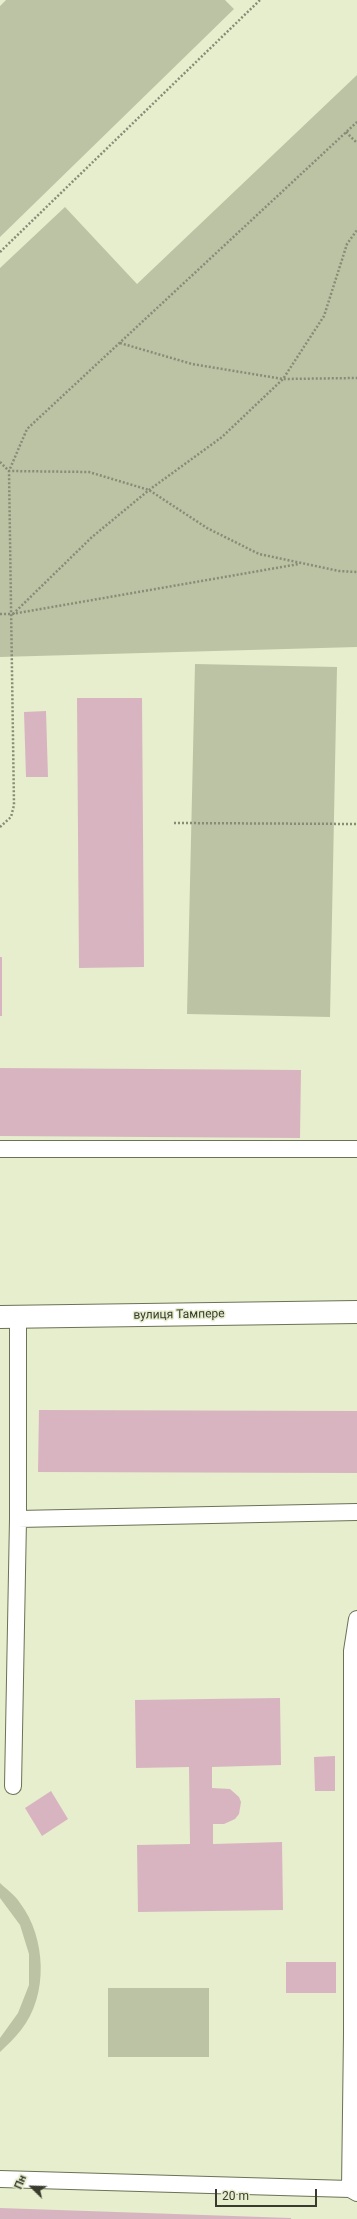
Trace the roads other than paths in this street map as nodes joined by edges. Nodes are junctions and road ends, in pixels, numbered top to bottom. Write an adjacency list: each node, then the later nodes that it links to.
1 (0, 1149): 2 (lane)
2 (357, 1149)
3 (357, 1312): 4 (street, вулиця Тампере)
4 (9, 1317): 6 (lane)
5 (357, 1512): 6 (lane)
6 (18, 1519): 8 (lane)
7 (357, 1619): 9 (lane)
8 (12, 1786)
9 (354, 1796): 10 (lane)
10 (355, 2034): 12 (lane)
11 (0, 2179): 12 (lane)
12 (354, 2191)

